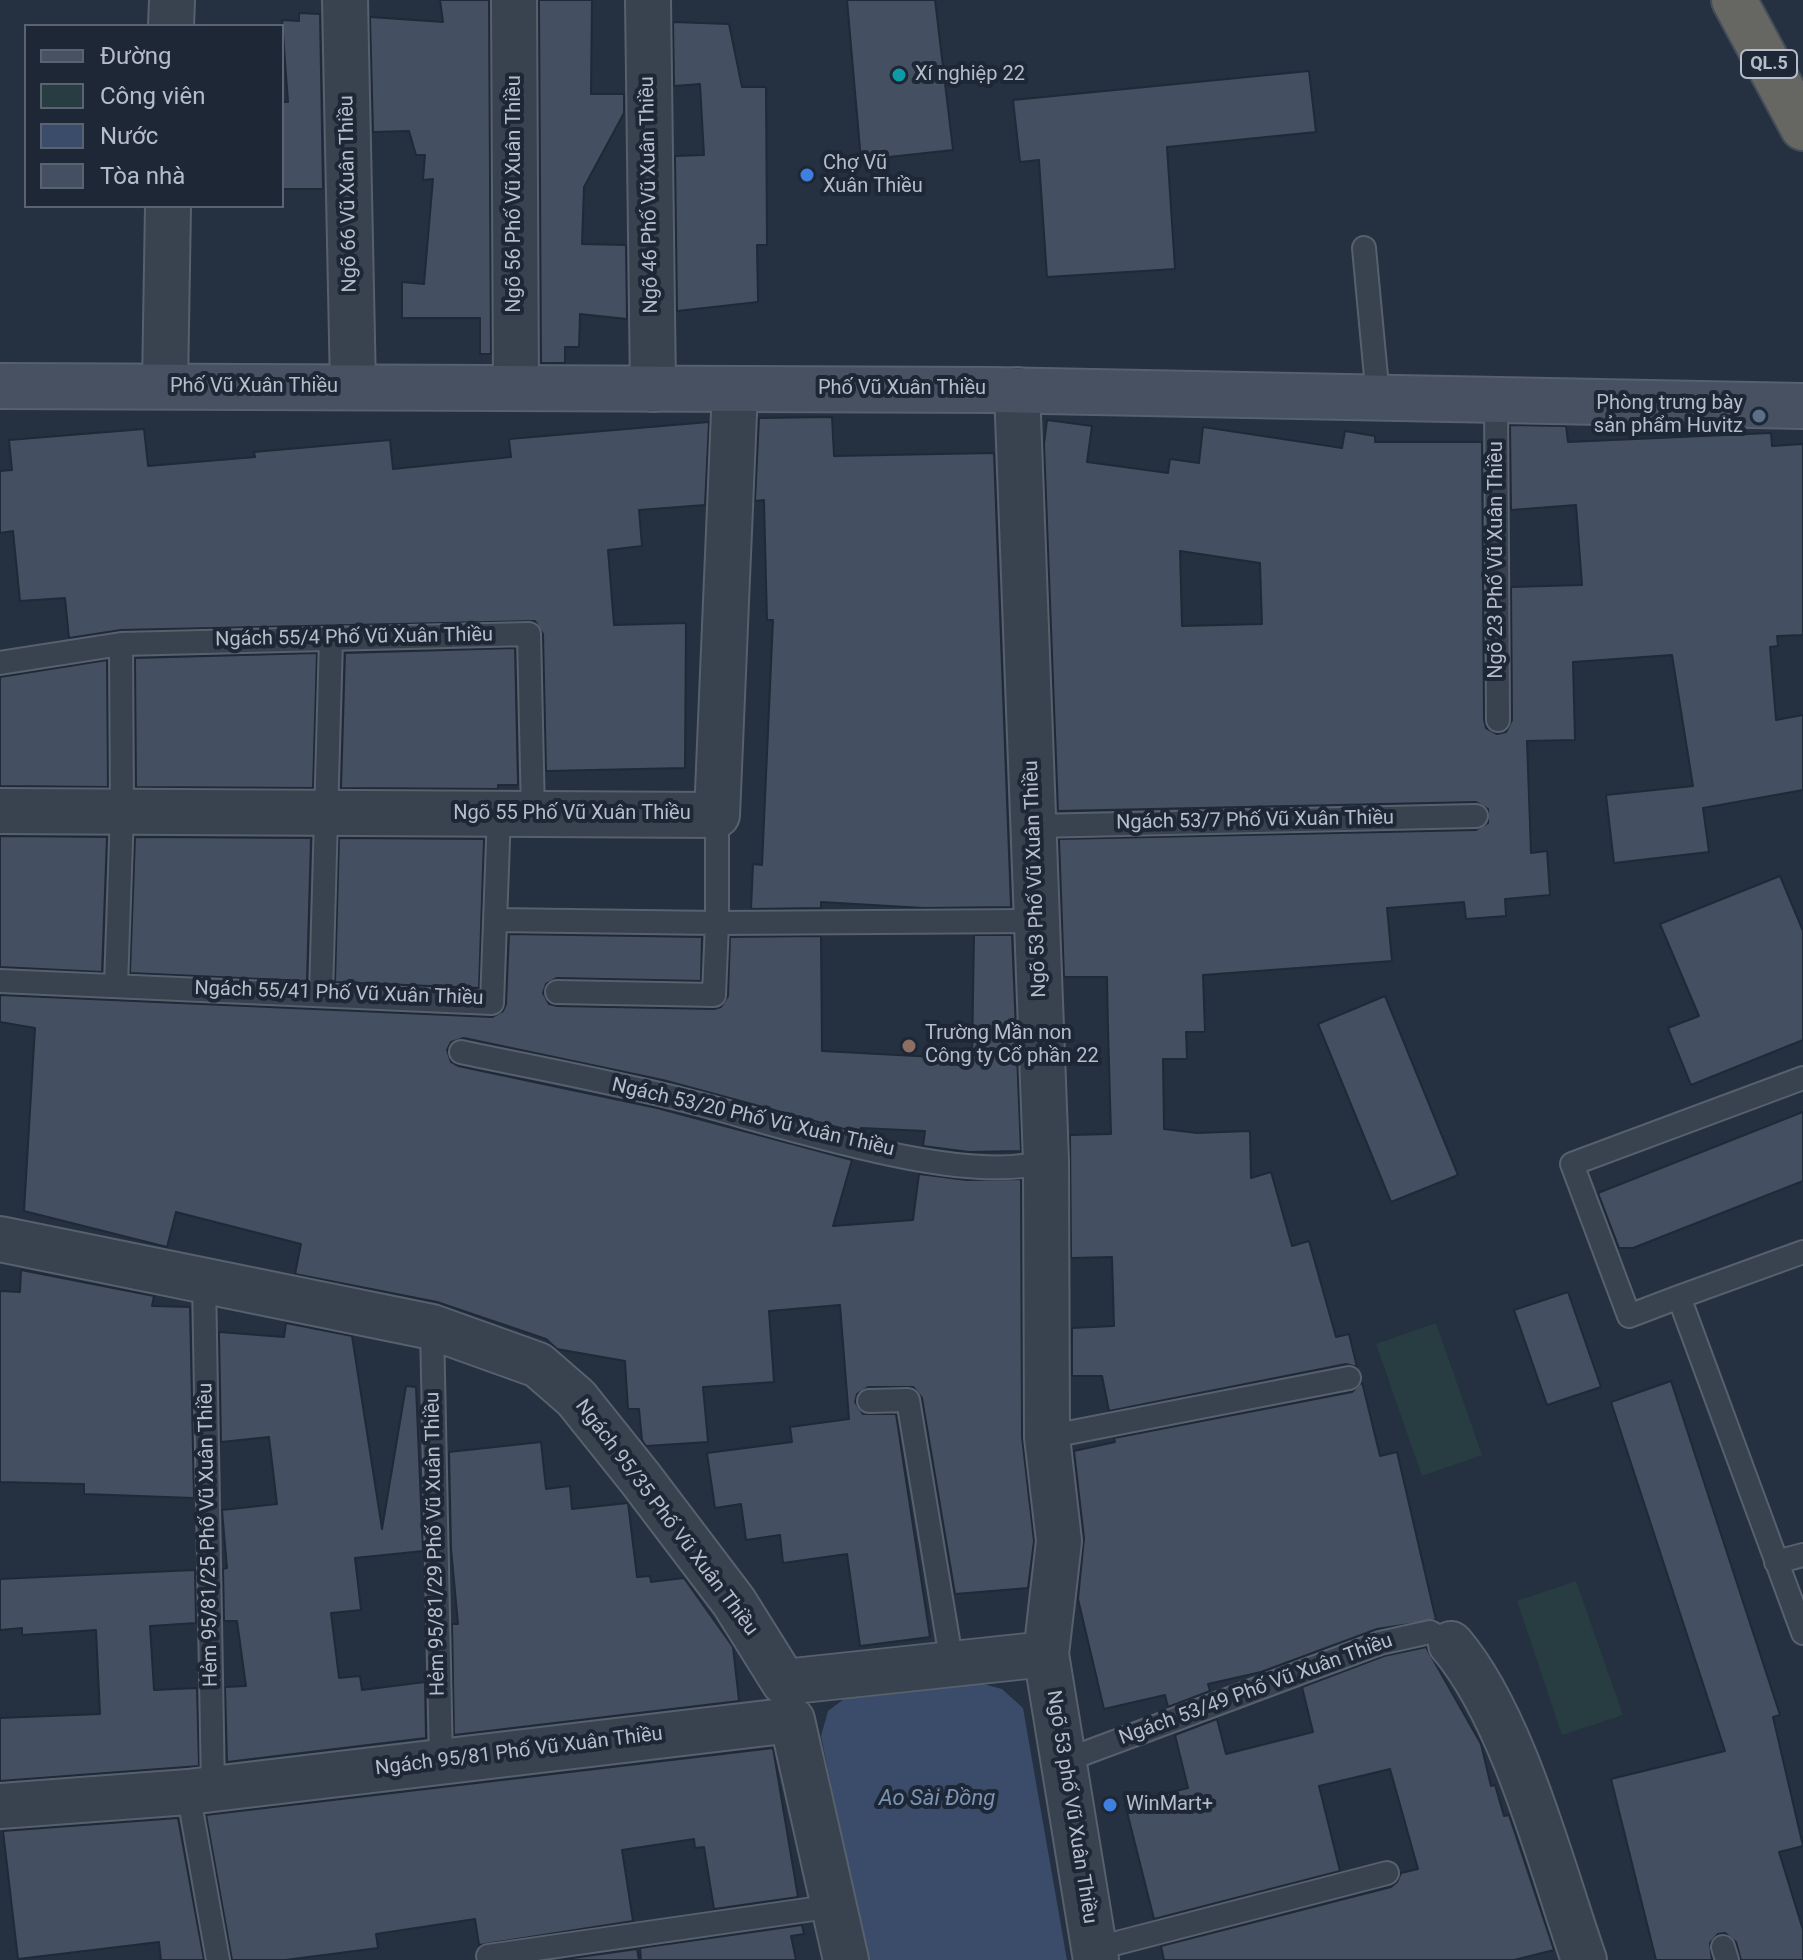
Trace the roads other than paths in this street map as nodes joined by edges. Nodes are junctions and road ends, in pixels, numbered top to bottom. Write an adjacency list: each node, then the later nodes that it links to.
1 (172, 0): 6 (street)
2 (345, 0): 12 (street, Ngõ 66 Vũ Xuân Thiều)
3 (514, 0): 13 (street, Ngõ 56 Phố Vũ Xuân Thiều)
4 (648, 0): 14 (street, Ngõ 46 Phố Vũ Xuân Thiều)
5 (1734, 0): 7 (highway, QL.5)
6 (171, 24)
7 (1803, 128)
8 (168, 208): 11 (street)
9 (1364, 248): 17 (lane)
10 (0, 386): 11 (main road, Phố Vũ Xuân Thiều)
11 (165, 386): 12 (main road, Phố Vũ Xuân Thiều)
12 (353, 387): 13 (main road, Phố Vũ Xuân Thiều)
13 (516, 388): 14 (main road, Phố Vũ Xuân Thiều)
14 (653, 389): 15 (main road, Phố Vũ Xuân Thiều)
15 (735, 389): 16 (main road, Phố Vũ Xuân Thiều); 28 (street, Ngõ 55 Phố Vũ Xuân Thiều)
16 (1017, 390): 17 (main road, Phố Vũ Xuân Thiều); 30 (street, Ngõ 53 Phố Vũ Xuân Thiều)
17 (1378, 398): 18 (main road, Phố Vũ Xuân Thiều)
18 (1496, 401): 19 (main road, Phố Vũ Xuân Thiều); 23 (lane, Ngõ 23 Phố Vũ Xuân Thiều)
19 (1803, 406)
20 (331, 639): 21 (lane, Ngách 55/4 Phố Vũ Xuân Thiều); 26 (lane); 27 (lane, Ngách 55/4 Phố Vũ Xuân Thiều)
21 (121, 644): 22 (lane, Ngách 55/4 Phố Vũ Xuân Thiều); 25 (lane)
22 (0, 663)
23 (1498, 720)
24 (0, 811): 25 (street, Ngõ 55 Phố Vũ Xuân Thiều)
25 (122, 812): 26 (street, Ngõ 55 Phố Vũ Xuân Thiều); 35 (lane)
26 (325, 813): 27 (street, Ngõ 55 Phố Vũ Xuân Thiều); 37 (lane)
27 (516, 814): 28 (street, Ngõ 55 Phố Vũ Xuân Thiều); 31 (lane, Ngách 55/41 Phố Vũ Xuân Thiều)
28 (717, 815): 33 (lane)
29 (1476, 816): 30 (lane, Ngách 53/7 Phố Vũ Xuân Thiều)
30 (1035, 826): 32 (street, Ngõ 53 Phố Vũ Xuân Thiều)
31 (496, 920): 33 (lane); 37 (lane, Ngách 55/41 Phố Vũ Xuân Thiều)
32 (1036, 921): 33 (lane); 40 (street, Ngõ 53 Phố Vũ Xuân Thiều)
33 (717, 923): 36 (lane)
34 (0, 981): 35 (lane, Ngách 55/41 Phố Vũ Xuân Thiều)
35 (116, 986): 37 (lane, Ngách 55/41 Phố Vũ Xuân Thiều)
36 (557, 992)
37 (321, 995)
38 (461, 1052): 40 (lane, Ngách 53/20 Phố Vũ Xuân Thiều)
39 (1803, 1078): 44 (lane)
40 (1046, 1161): 48 (street, Ngõ 53 Phố Vũ Xuân Thiều)
41 (0, 1239): 43 (street, Ngách 95/35 Phố Vũ Xuân Thiều)
42 (1803, 1252): 44 (lane)
43 (204, 1281): 45 (street, Ngách 95/35 Phố Vũ Xuân Thiều); 58 (lane, Hẻm 95/81/25 Phố Vũ Xuân Thiều)
44 (1679, 1297): 50 (lane)
45 (432, 1327): 55 (street, Ngách 95/35 Phố Vũ Xuân Thiều); 56 (lane, Hẻm 95/81/29 Phố Vũ Xuân Thiều)
46 (1349, 1378): 48 (lane)
47 (869, 1401): 54 (lane)
48 (1047, 1437): 53 (street, Ngõ 53 Phố Vũ Xuân Thiều)
49 (1803, 1555): 50 (lane)
50 (1776, 1562): 51 (lane)
51 (1801, 1621)
52 (1451, 1644): 57 (lane, Ngách 53/49 Phố Vũ Xuân Thiều); 66 (street)
53 (1046, 1654): 54 (street); 57 (street, Ngõ 53 phố Vũ Xuân Thiều)
54 (952, 1664): 55 (street)
55 (788, 1701): 56 (street, Ngách 95/81 Phố Vũ Xuân Thiều); 61 (street)
56 (441, 1762): 58 (street, Ngách 95/81 Phố Vũ Xuân Thiều)
57 (1061, 1762): 62 (street, Ngõ 53 phố Vũ Xuân Thiều)
58 (200, 1790): 59 (street, Ngách 95/81 Phố Vũ Xuân Thiều); 64 (lane, Hẻm 95/81/25 Phố Vũ Xuân Thiều)
59 (0, 1806)
60 (1387, 1873): 62 (lane)
61 (834, 1906): 63 (lane); 65 (street)
62 (1095, 1955)
63 (488, 1956)
64 (218, 1960)
65 (846, 1960)
66 (1584, 1960)

